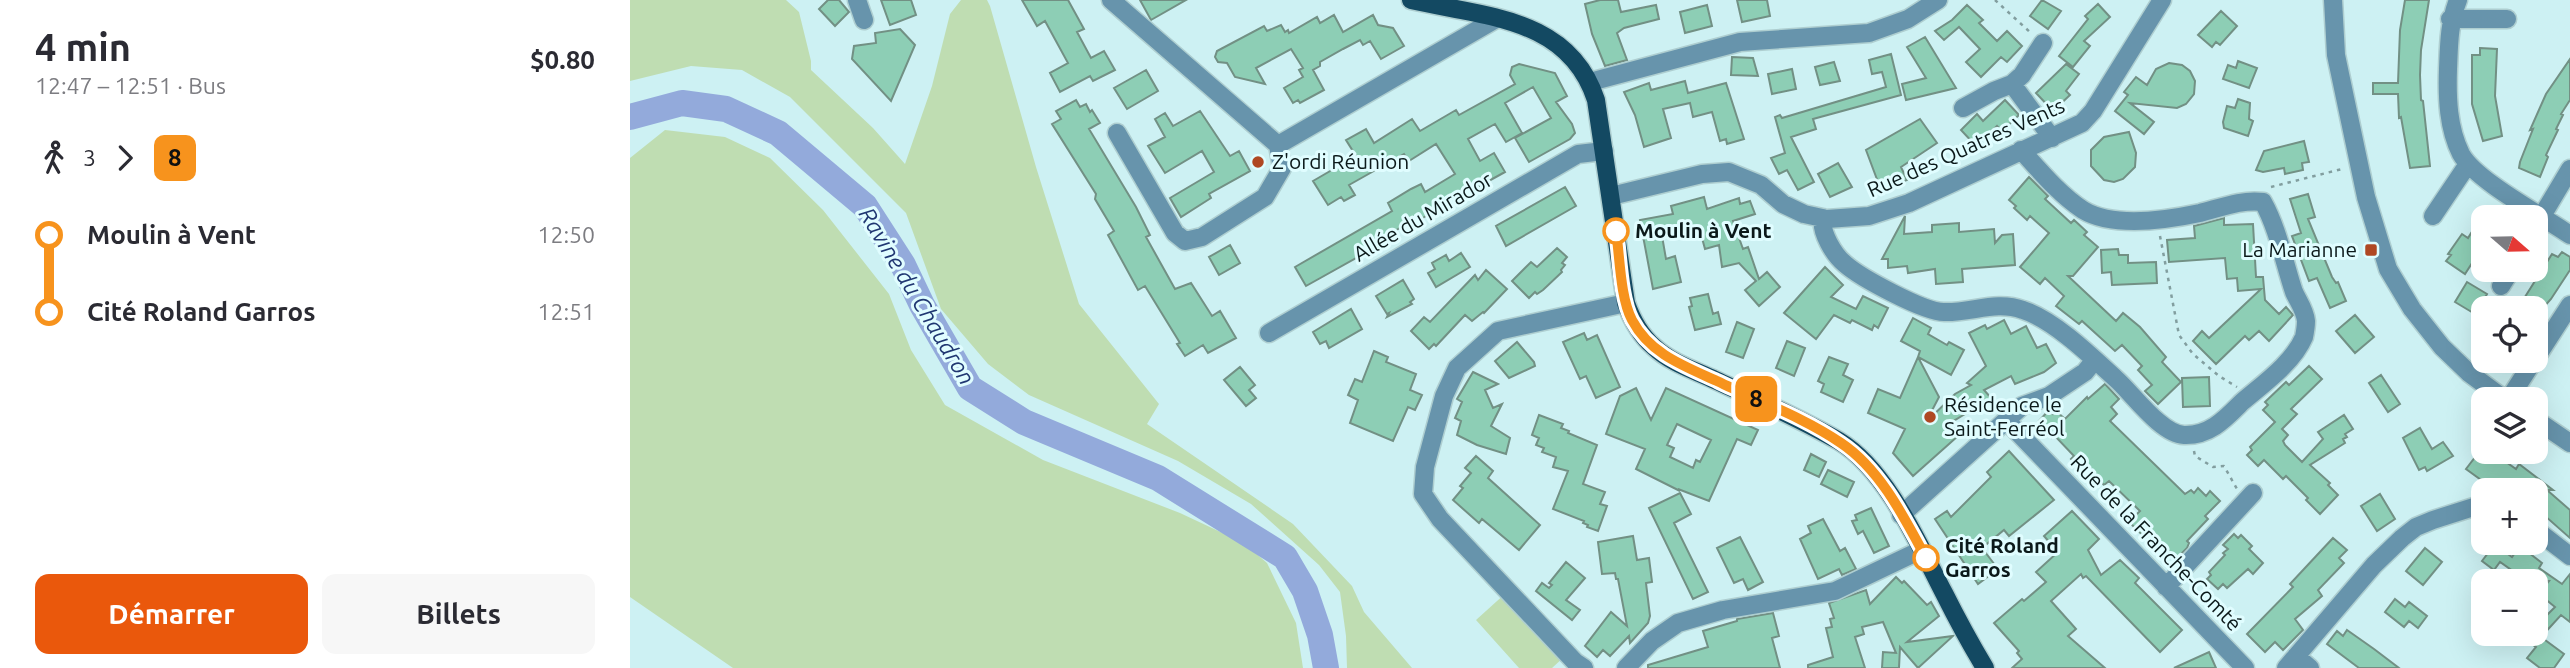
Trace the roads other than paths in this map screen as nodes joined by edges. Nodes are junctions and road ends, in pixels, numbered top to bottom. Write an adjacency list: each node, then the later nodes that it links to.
1 (857, 0): 12 (street)
2 (1111, 0): 19 (street)
3 (1411, 0): 8 (main road)
4 (1938, 0): 14 (street)
5 (2162, 0): 18 (street, Rue des Quatres Vents)
6 (2333, 0): 38 (street)
7 (2458, 0): 10 (street)
8 (1432, 2): 9 (main road)
9 (1496, 19): 14 (main road); 19 (street)
10 (2450, 19): 11 (street); 22 (street)
11 (2507, 19)
12 (864, 20)
13 (2043, 43): 15 (street)
14 (1590, 82): 21 (main road)
15 (2012, 84): 16 (street); 18 (street)
16 (1963, 108)
17 (1117, 133): 19 (street)
18 (2052, 138): 20 (street, Rue des Quatres Vents)
19 (1278, 145)
20 (2021, 150): 28 (street, Rue des Quatres Vents); 37 (street)
21 (1604, 151): 24 (main road); 35 (street, Allée du Mirador)
22 (2468, 164): 25 (street); 27 (street)
23 (2570, 169): 26 (street)
24 (1611, 196): 28 (street, Rue des Quatres Vents); 33 (main road)
25 (2519, 205)
26 (2548, 206)
27 (2433, 216)
28 (1823, 218): 37 (street)
29 (2548, 225): 30 (street)
30 (2570, 234)
31 (2504, 282): 32 (street)
32 (2501, 286)
33 (1626, 303): 44 (main road); 50 (street)
34 (2570, 305): 36 (street)
35 (1269, 333)
36 (2548, 339)
37 (2094, 361): 39 (street)
38 (2489, 387)
39 (2006, 420): 44 (street); 48 (street, Rue de la Franche-Comté)
40 (2548, 429): 41 (street)
41 (2570, 443)
42 (2249, 498): 48 (street)
43 (2471, 508): 49 (street)
44 (1901, 514): 46 (main road)
45 (2548, 539): 47 (street)
46 (1921, 550): 51 (street); 52 (main road)
47 (2570, 556)
48 (2166, 587): 53 (street, Rue de la Franche-Comté)
49 (2291, 662): 54 (street)
50 (1584, 668)
51 (1626, 668)
52 (1984, 668)
53 (2245, 668)
54 (2310, 668)

